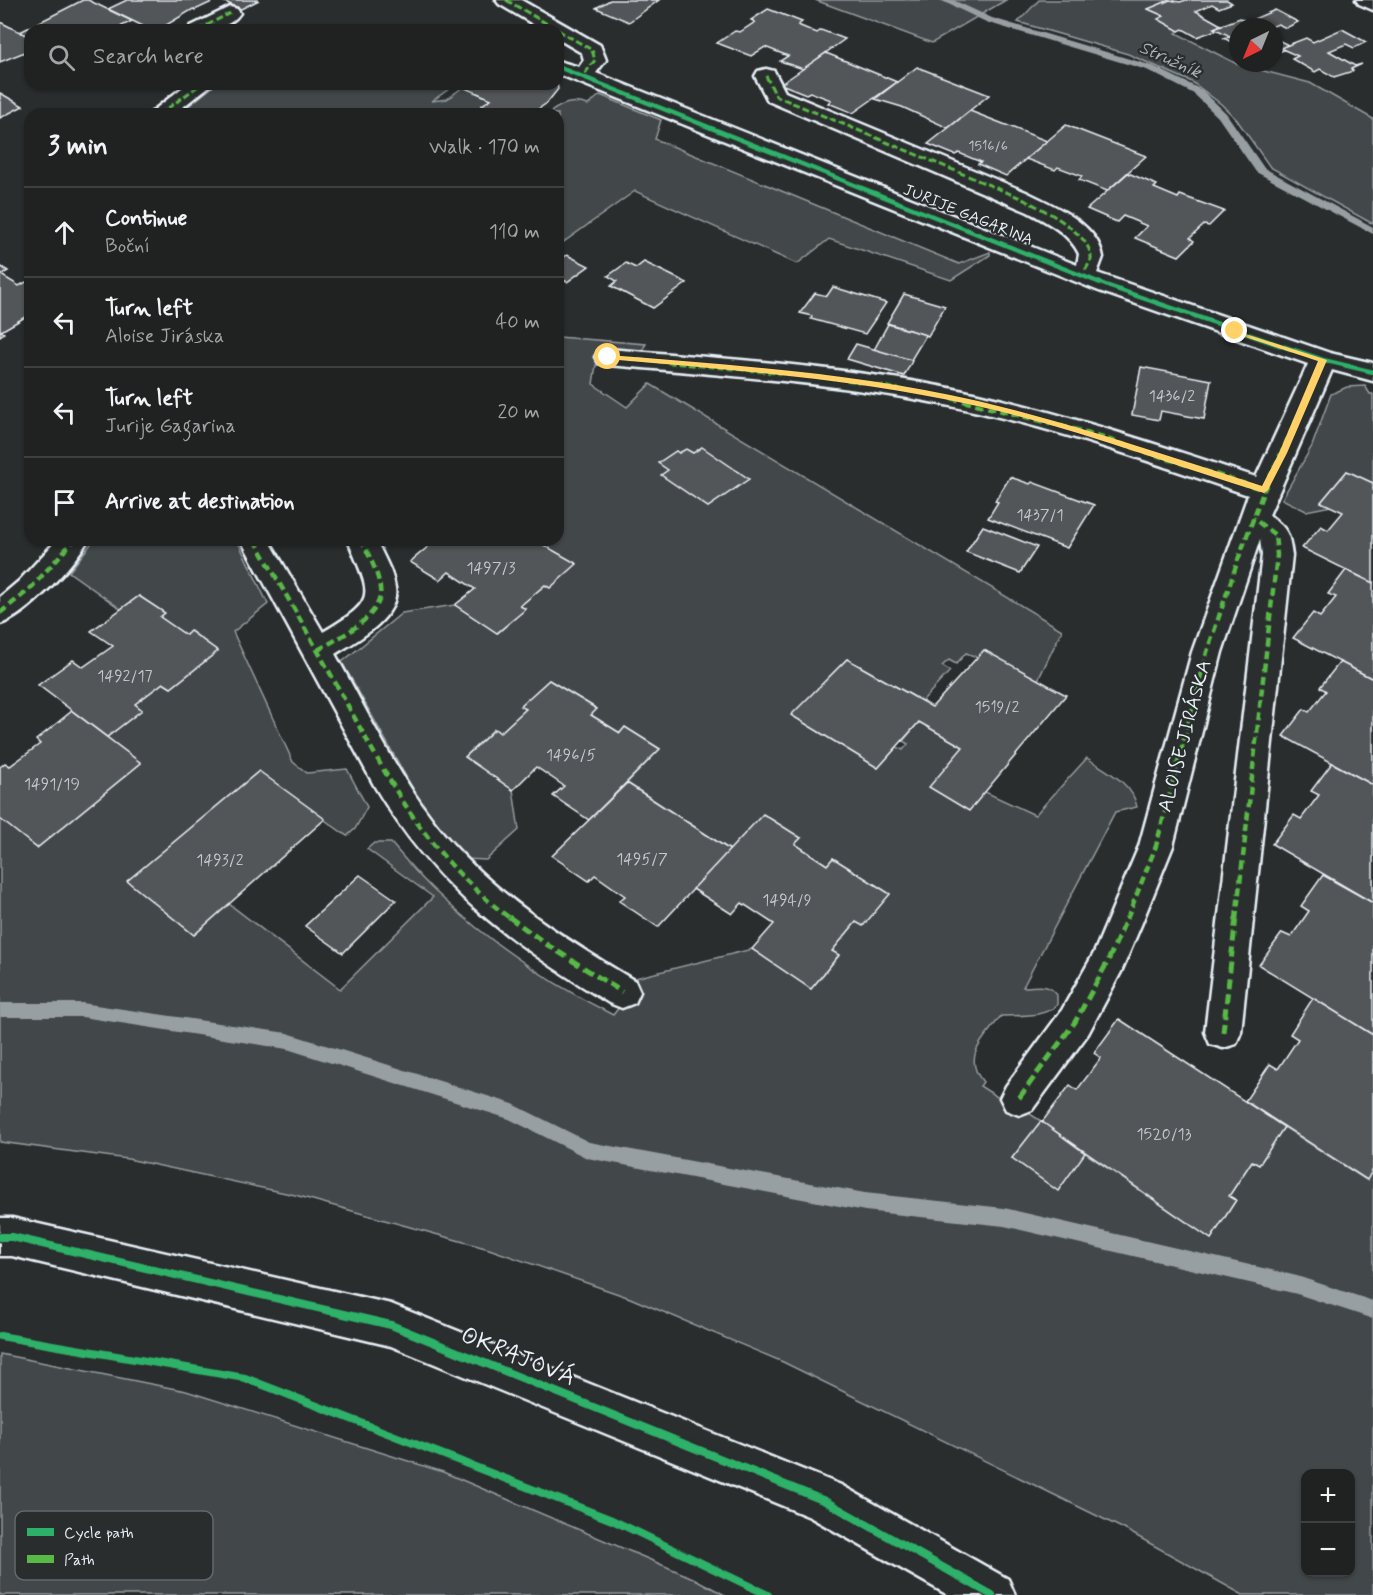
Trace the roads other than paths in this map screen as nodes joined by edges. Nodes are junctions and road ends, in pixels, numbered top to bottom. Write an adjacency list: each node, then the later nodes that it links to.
1 (506, 0): 6 (street)
2 (1366, 0): 3 (street)
3 (1373, 4)
4 (230, 13): 5 (street)
5 (209, 24)
6 (547, 24)
7 (564, 34): 9 (street)
8 (564, 70): 9 (street, JURIJE GAGARINA)
9 (583, 76): 13 (street, JURIJE GAGARINA)
10 (766, 76): 13 (street)
11 (193, 90): 12 (street)
12 (168, 108)
13 (1082, 276): 15 (street, JURIJE GAGARINA)
14 (608, 357): 17 (street)
15 (1323, 360): 16 (street, JURIJE GAGARINA); 17 (street, ALOISE JIRÁSKA)
16 (1373, 372)
17 (1259, 504): 24 (street); 25 (street, ALOISE JIRÁSKA)
18 (69, 546): 21 (street)
19 (258, 546): 22 (street)
20 (364, 546): 22 (street)
21 (0, 613)
22 (318, 650): 23 (street)
23 (622, 992)
24 (1223, 1032)
25 (1019, 1098)
26 (0, 1237): 27 (street, OKRAJOVÁ)
27 (992, 1595)

